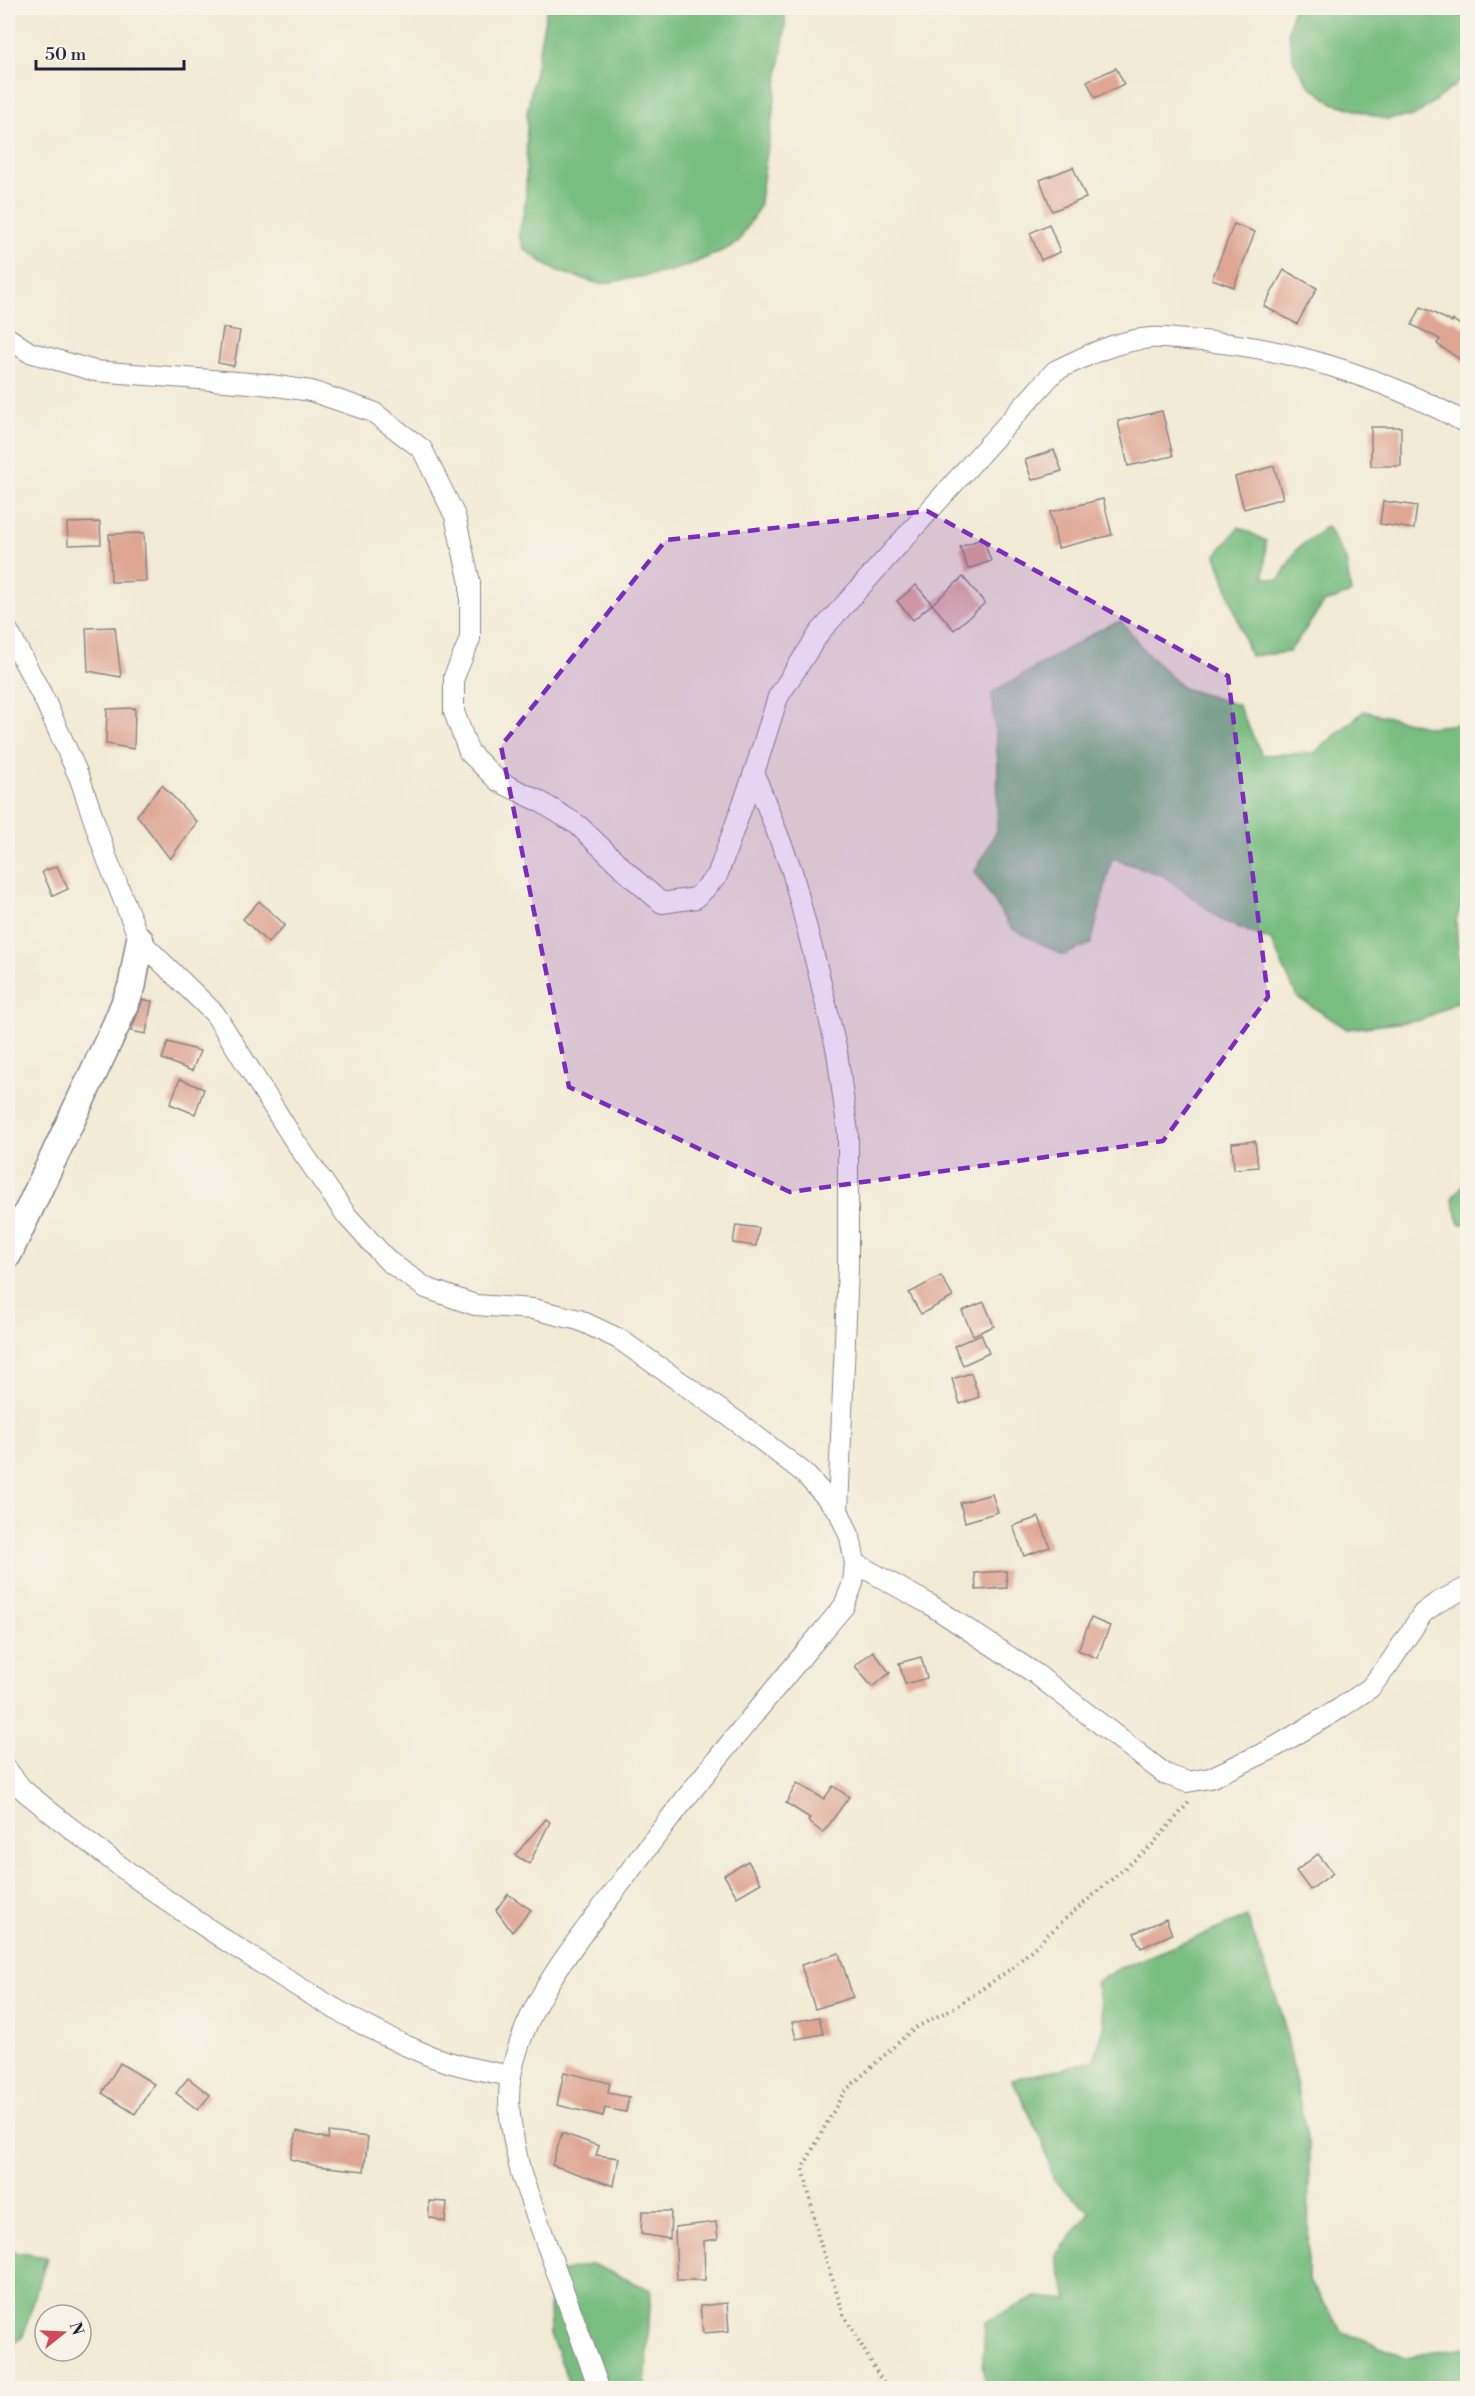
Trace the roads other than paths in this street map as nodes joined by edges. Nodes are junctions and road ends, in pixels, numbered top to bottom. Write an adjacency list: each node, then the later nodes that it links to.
1 (8, 338): 4 (street)
2 (1467, 424): 4 (street)
3 (8, 632): 5 (street)
4 (754, 773): 7 (street)
5 (140, 940): 6 (street); 7 (street)
6 (8, 1254)
7 (838, 1510): 8 (street)
8 (855, 1563): 9 (street); 11 (street)
9 (1467, 1587)
10 (8, 1771): 11 (street)
11 (511, 2076): 12 (street)
12 (599, 2388)

